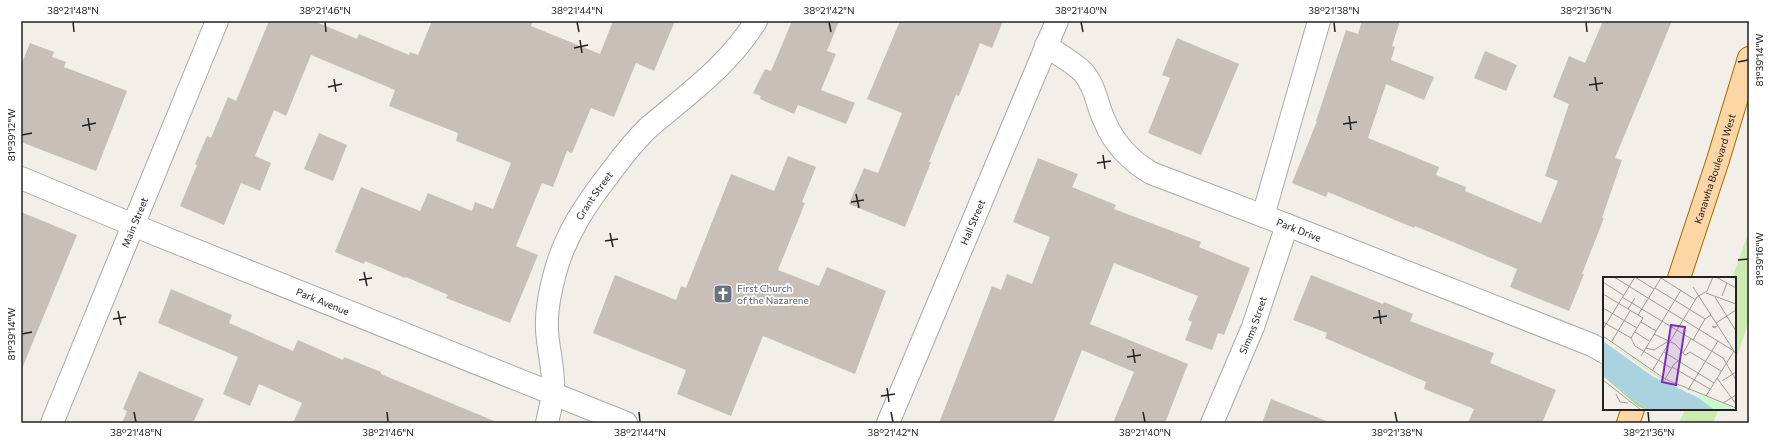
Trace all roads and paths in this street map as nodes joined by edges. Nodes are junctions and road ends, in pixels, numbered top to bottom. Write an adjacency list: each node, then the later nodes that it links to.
1 (218, 21): 9 (street, Main Street)
2 (756, 21): 13 (street, Grant Street)
3 (1057, 21): 5 (street, Hall Street)
4 (1320, 21): 8 (street)
5 (1046, 45): 8 (street, Park Drive); 18 (street, Hall Street)
6 (1749, 58): 11 (main road, Kanawha Boulevard West)
7 (21, 178): 9 (street, Park Avenue)
8 (1263, 216): 10 (street, Park Drive)
9 (132, 225): 13 (street, Park Avenue); 15 (street, Main Street)
10 (1288, 225): 12 (street, Park Drive); 19 (street, Simms Street)
11 (1679, 277)
12 (1603, 351)
13 (553, 393): 16 (street, Grant Street); 17 (street, Park Avenue)
14 (1633, 410): 20 (main road)
15 (52, 423)
16 (547, 423)
17 (626, 423)
18 (888, 423)
19 (1212, 423)
20 (1628, 423)

